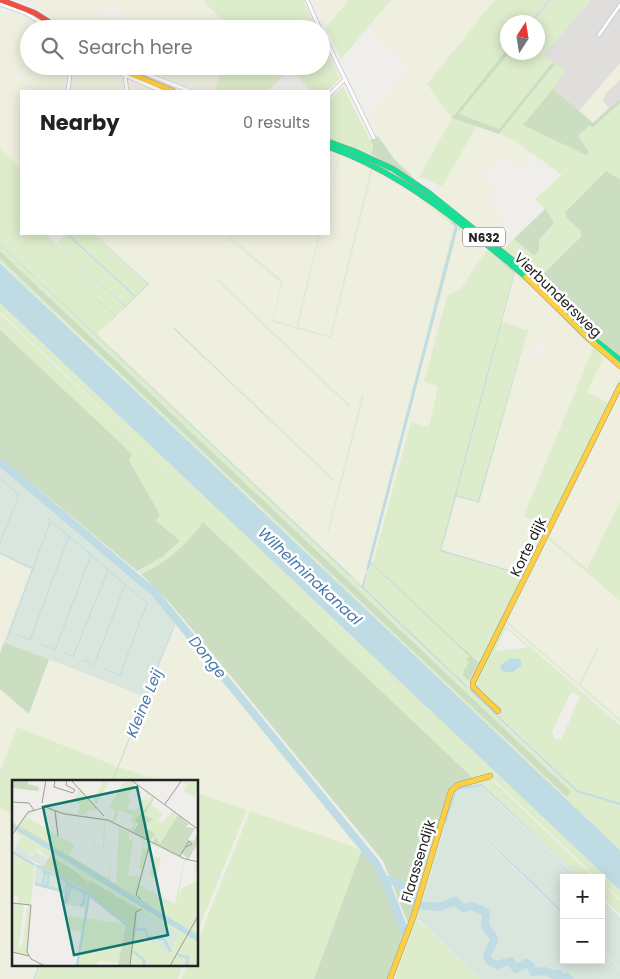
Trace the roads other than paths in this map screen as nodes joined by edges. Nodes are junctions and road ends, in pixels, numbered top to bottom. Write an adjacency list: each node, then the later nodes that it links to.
1 (1, 0): 6 (street)
2 (307, 0): 7 (street)
3 (0, 4): 5 (street)
4 (620, 6): 8 (street)
5 (37, 20)
6 (46, 20)
7 (316, 20)
8 (599, 36)
9 (330, 50): 15 (street)
10 (70, 75): 16 (street)
11 (126, 75): 17 (street)
12 (133, 75): 18 (street)
13 (135, 75): 19 (street)
14 (139, 75): 20 (street)
15 (344, 80): 21 (street); 22 (street)
16 (68, 90)
17 (127, 90)
18 (160, 90)
19 (171, 90)
20 (187, 90)
21 (330, 95)
22 (374, 138)
23 (330, 142): 25 (street, Vierbundersweg / N632)
24 (330, 147): 26 (street, Vierbundersweg)
25 (620, 360)
26 (620, 366)
27 (620, 386): 28 (street, Korte dijk)
28 (498, 711)
29 (490, 776): 30 (street, Flaassendijk)
30 (390, 979)

